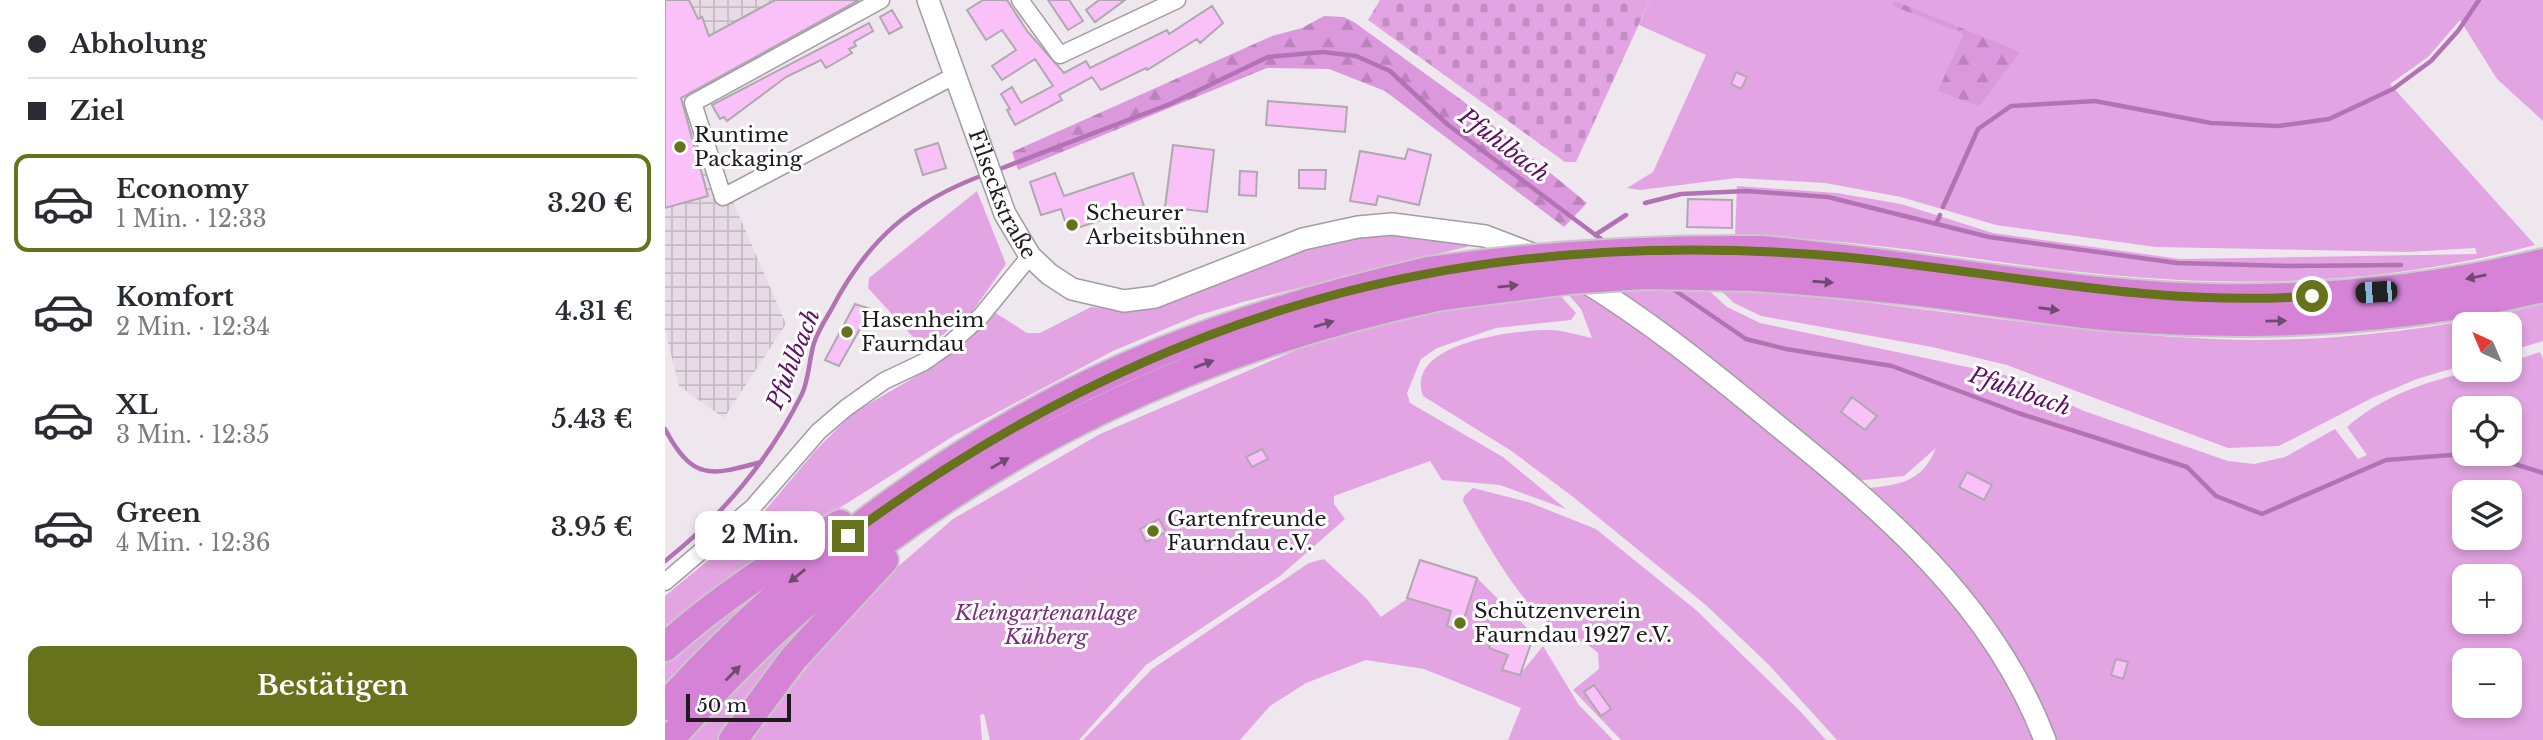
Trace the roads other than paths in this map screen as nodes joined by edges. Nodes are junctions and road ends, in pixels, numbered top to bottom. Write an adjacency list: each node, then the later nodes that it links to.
1 (881, 0): 5 (street)
2 (927, 0): 5 (street, Filseckstraße)
3 (1020, 0): 4 (street)
4 (1177, 0)
5 (954, 76): 6 (street, Filseckstraße)
6 (1030, 256): 13 (street); 18 (street, Filseckstraße)
7 (1757, 263): 8 (highway, one-way to 7); 9 (highway, bridge); 10 (highway, one-way to 10)
8 (2543, 263)
9 (1435, 283): 11 (highway); 12 (highway, one-way to 9)
10 (2543, 288)
11 (910, 490): 14 (highway); 15 (highway, one-way to 15)
12 (942, 500): 16 (highway, one-way to 12); 17 (highway)
13 (665, 582)
14 (665, 647)
15 (665, 706)
16 (669, 740)
17 (733, 740)
18 (2045, 740)

